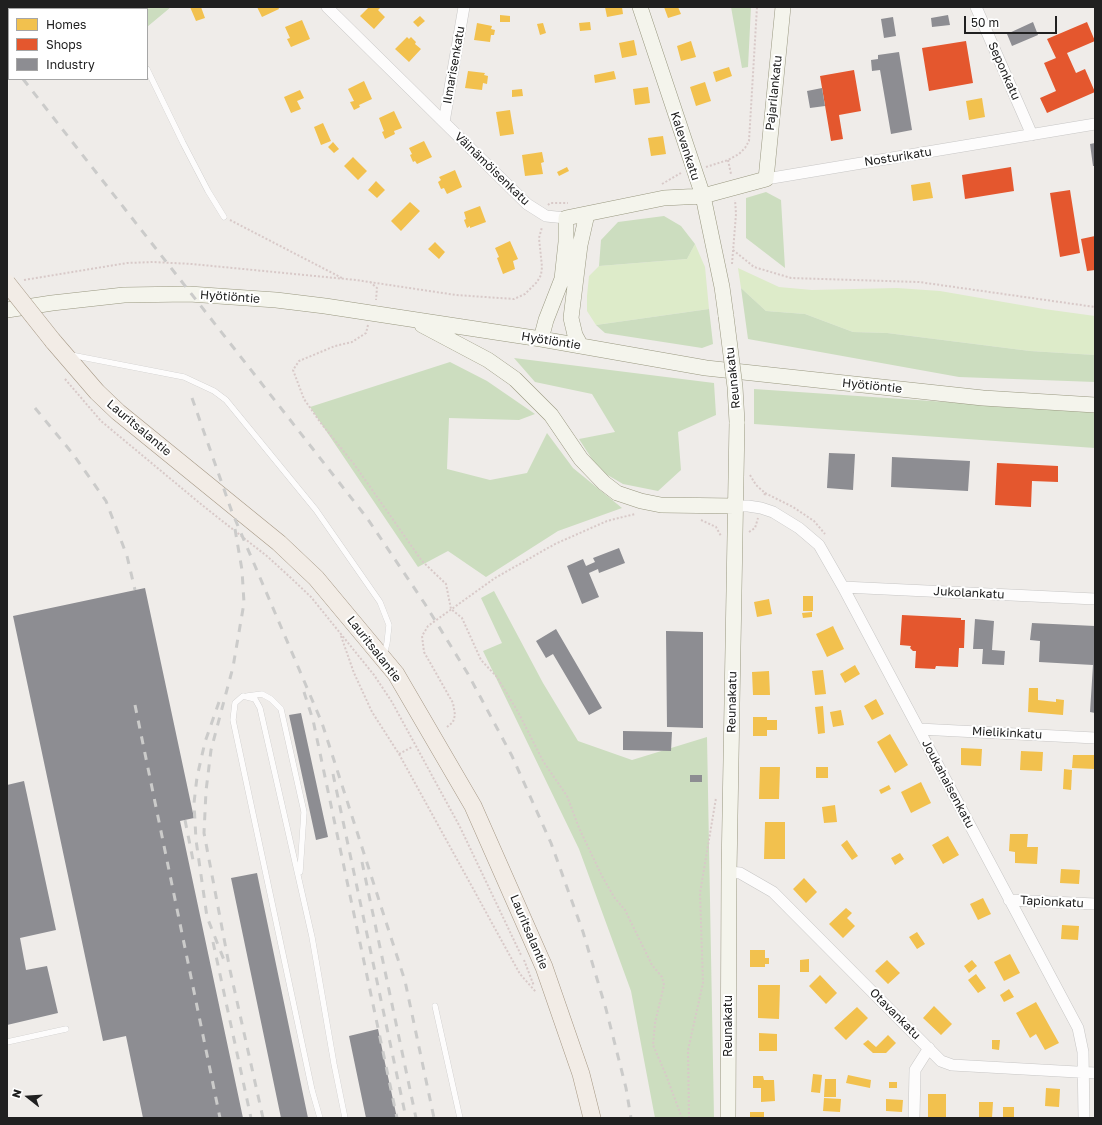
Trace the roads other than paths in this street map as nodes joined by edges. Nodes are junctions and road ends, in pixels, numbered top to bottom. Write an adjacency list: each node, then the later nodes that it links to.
1 (327, 7): 7 (street, Väinämöisenkatu)
2 (464, 7): 7 (street, Ilmarisenkatu)
3 (640, 7): 11 (main road, Kalevankatu)
4 (783, 7): 10 (main road, Pajarilankatu)
5 (976, 7): 9 (street, Seponkatu)
6 (148, 72): 13 (lane)
7 (444, 122): 14 (street, Väinämöisenkatu)
8 (1095, 124): 9 (street, Nosturikatu)
9 (1032, 135): 10 (street, Nosturikatu)
10 (766, 179): 11 (main road, Nosturikatu)
11 (702, 196): 12 (main road, Väinämöisenkatu); 16 (main road, Kalevankatu)
12 (587, 214): 14 (main road, Väinämöisenkatu); 20 (main road)
13 (224, 217)
14 (566, 218): 19 (main road)
15 (7, 283): 21 (main road, Lauritsalantie, bridge)
16 (722, 287): 23 (main road, Reunakatu, bridge)
17 (7, 310): 18 (main road, Hyötiöntie)
18 (409, 318): 19 (main road, Hyötiöntie); 23 (main road)
19 (541, 339): 20 (main road, Hyötiöntie)
20 (581, 346): 22 (main road, Hyötiöntie)
21 (58, 347): 26 (main road, Lauritsalantie); 26 (lane)
22 (1095, 405)
23 (735, 506): 24 (street, Joukahaisenkatu); 30 (main road, Reunakatu)
24 (843, 587): 25 (street, Jukolankatu); 28 (street, Joukahaisenkatu)
25 (1095, 599)
26 (383, 656): 43 (main road, Lauritsalantie)
27 (243, 696): 31 (lane); 31 (lane); 40 (lane)
28 (919, 730): 29 (street, Mielikinkatu); 32 (street, Joukahaisenkatu)
29 (1095, 738)
30 (729, 872): 37 (street, Otavankatu); 44 (main road, Reunakatu)
31 (300, 882): 41 (lane)
32 (1009, 900): 33 (street, Tapionkatu); 38 (street, Joukahaisenkatu)
33 (1095, 904)
34 (435, 1006): 42 (lane)
35 (66, 1029): 36 (lane)
36 (7, 1042)
37 (928, 1048): 38 (street, Otavankatu); 45 (street)
38 (1083, 1072): 39 (street, Otavankatu); 46 (street, Joukahaisenkatu)
39 (1095, 1073)
40 (320, 1118)
41 (345, 1118)
42 (460, 1118)
43 (592, 1118)
44 (728, 1118)
45 (914, 1118)
46 (1084, 1118)

